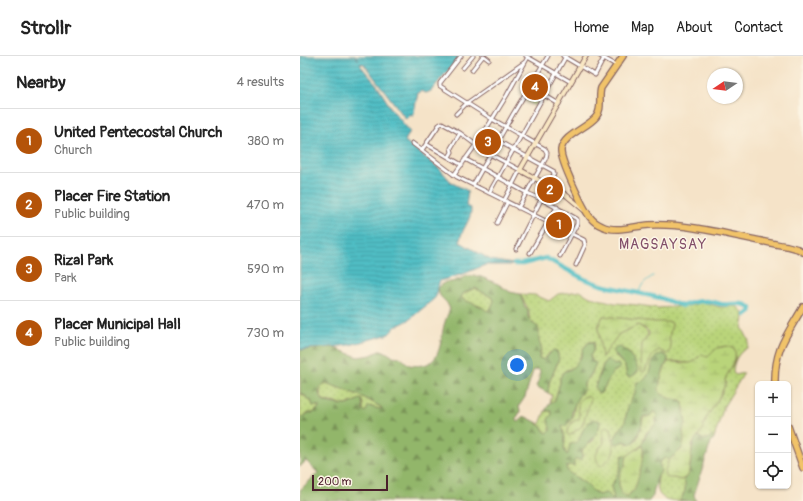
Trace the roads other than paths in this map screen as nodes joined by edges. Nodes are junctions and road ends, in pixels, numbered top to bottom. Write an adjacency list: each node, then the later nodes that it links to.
1 (461, 56): 24 (street)
2 (473, 56): 16 (street)
3 (484, 56): 11 (street); 17 (street)
4 (548, 56): 14 (street)
5 (565, 56): 15 (street); 18 (street)
6 (586, 56): 15 (street)
7 (600, 56): 10 (street)
8 (623, 56): 13 (highway)
9 (527, 57): 12 (street); 14 (street)
10 (605, 57): 13 (street); 15 (street)
11 (489, 60)
12 (524, 62): 19 (street); 20 (street)
13 (616, 65): 59 (highway)
14 (542, 66): 18 (street); 22 (street)
15 (580, 66): 21 (street)
16 (463, 68)
17 (472, 70)
18 (556, 74): 21 (street); 23 (street)
19 (506, 75): 20 (street); 24 (street)
20 (514, 81): 27 (street)
21 (571, 82): 25 (street)
22 (528, 90): 23 (street); 28 (street)
23 (543, 97): 25 (street); 30 (street)
24 (468, 103): 26 (street); 27 (street)
25 (559, 104): 34 (street)
26 (456, 114)
27 (492, 119): 28 (street); 35 (street)
28 (506, 127): 30 (street); 31 (street)
29 (460, 134): 33 (street); 35 (street); 39 (street)
30 (521, 135): 34 (street); 36 (street)
31 (498, 141): 36 (street); 38 (street)
32 (412, 142): 37 (street)
33 (426, 144): 37 (street); 39 (street)
34 (536, 144): 40 (street); 44 (street)
35 (475, 145): 38 (street); 41 (street)
36 (513, 149): 40 (street); 42 (street)
37 (422, 150): 47 (street)
38 (491, 155): 42 (street); 45 (street)
39 (448, 156): 43 (street)
40 (528, 158): 44 (street); 46 (street)
41 (465, 159): 43 (street); 45 (street)
42 (506, 163): 46 (street); 48 (street)
43 (462, 164): 47 (street)
44 (542, 165): 49 (street); 52 (street)
45 (482, 169): 48 (street); 50 (street)
46 (520, 170): 49 (street); 51 (street)
47 (454, 175): 50 (street)
48 (498, 177): 51 (street); 53 (street)
49 (535, 178): 52 (street); 54 (street)
50 (473, 185): 53 (street)
51 (513, 185): 54 (street); 56 (street)
52 (548, 185): 55 (street); 59 (street)
53 (489, 193): 56 (street)
54 (526, 193): 55 (street); 58 (street)
55 (541, 199): 57 (street); 60 (street)
56 (505, 202): 58 (street); 61 (street)
57 (556, 207): 62 (street); 63 (street)
58 (518, 208): 60 (street)
59 (586, 211): 65 (highway)
60 (534, 216): 62 (street); 64 (street)
61 (497, 223)
62 (548, 223): 63 (street); 66 (street)
63 (572, 234): 67 (street); 68 (street)
64 (516, 249)
65 (803, 252)
66 (530, 253)
67 (560, 256)
68 (576, 264)
69 (802, 309): 70 (highway)
70 (775, 381)
71 (791, 434): 72 (highway)
72 (803, 468)

